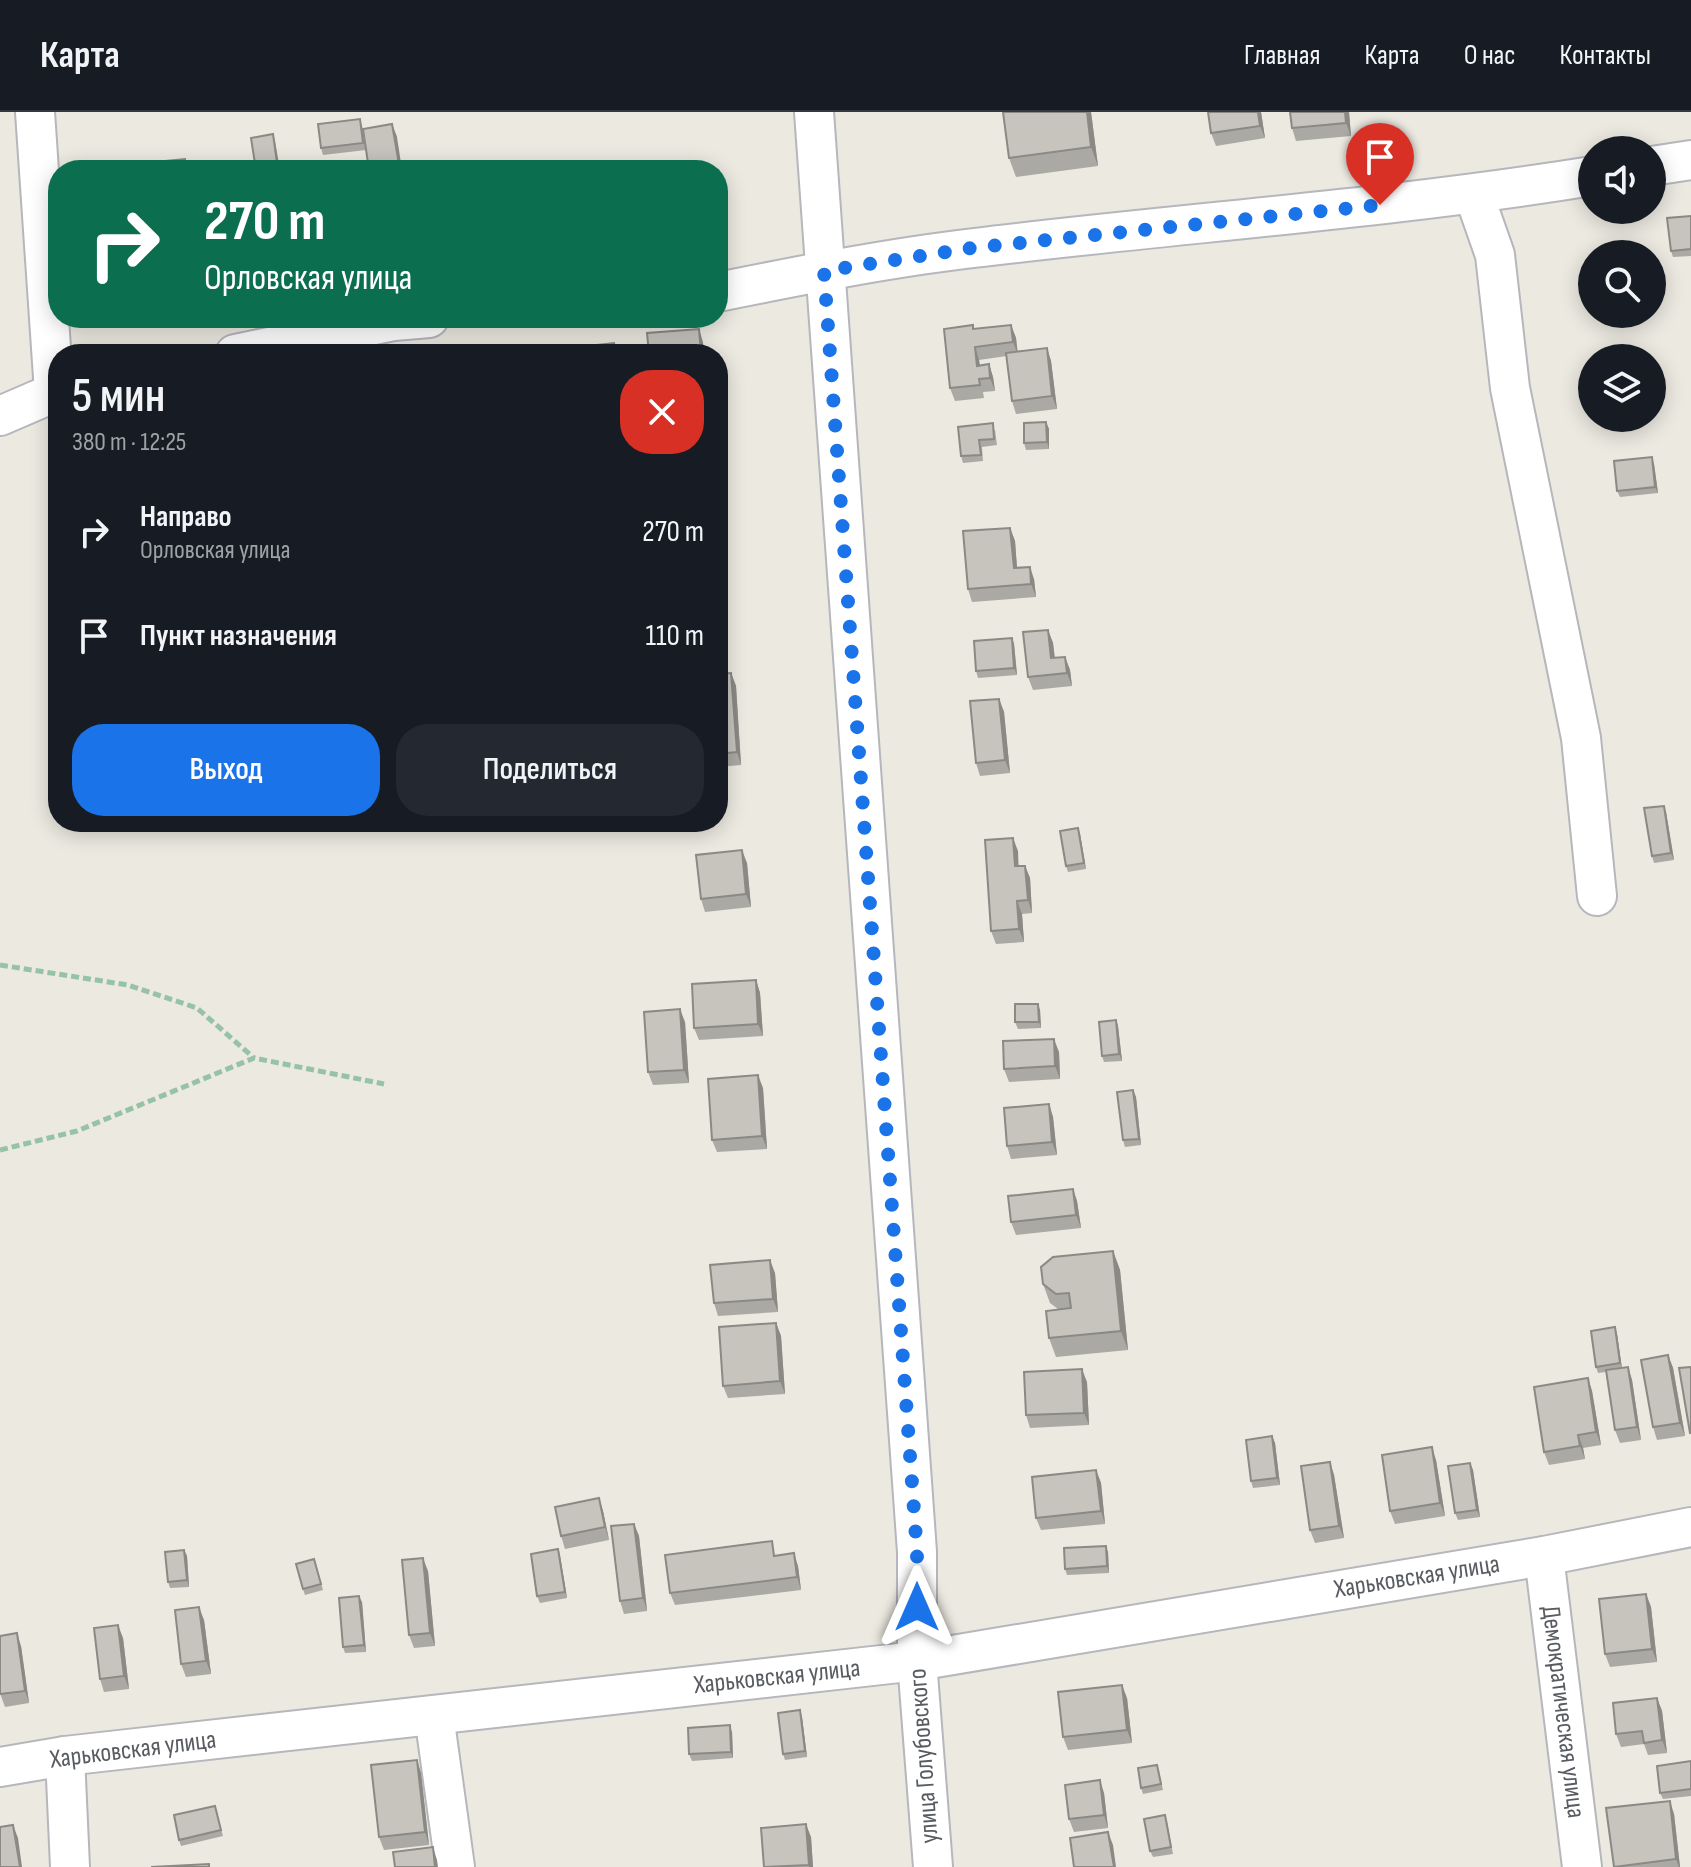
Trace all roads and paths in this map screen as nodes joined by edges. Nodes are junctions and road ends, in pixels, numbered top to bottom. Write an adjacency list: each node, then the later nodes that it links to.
1 (35, 112): 8 (street)
2 (814, 112): 7 (street, улица Голубовского)
3 (1691, 160): 4 (street)
4 (1666, 164)
5 (1578, 178): 6 (street)
6 (1474, 195): 7 (street); 14 (street)
7 (824, 271): 9 (street); 21 (street, улица Голубовского)
8 (48, 285)
9 (728, 290)
10 (360, 328): 11 (street)
11 (283, 344)
12 (48, 395): 13 (street)
13 (0, 416)
14 (1597, 896)
15 (0, 965): 16 (path)
16 (254, 1058): 17 (path); 18 (path)
17 (384, 1084)
18 (0, 1150)
19 (1691, 1527): 20 (street, Харьковская улица)
20 (1544, 1556): 21 (street, Харьковская улица); 28 (street, Демократическая улица)
21 (917, 1661): 22 (street, Харьковская улица); 27 (street, улица Голубовского)
22 (434, 1715): 23 (street, Харьковская улица); 26 (street)
23 (65, 1756): 24 (street, Харьковская улица); 25 (street)
24 (0, 1767)
25 (70, 1867)
26 (455, 1867)
27 (933, 1867)
28 (1582, 1867)

